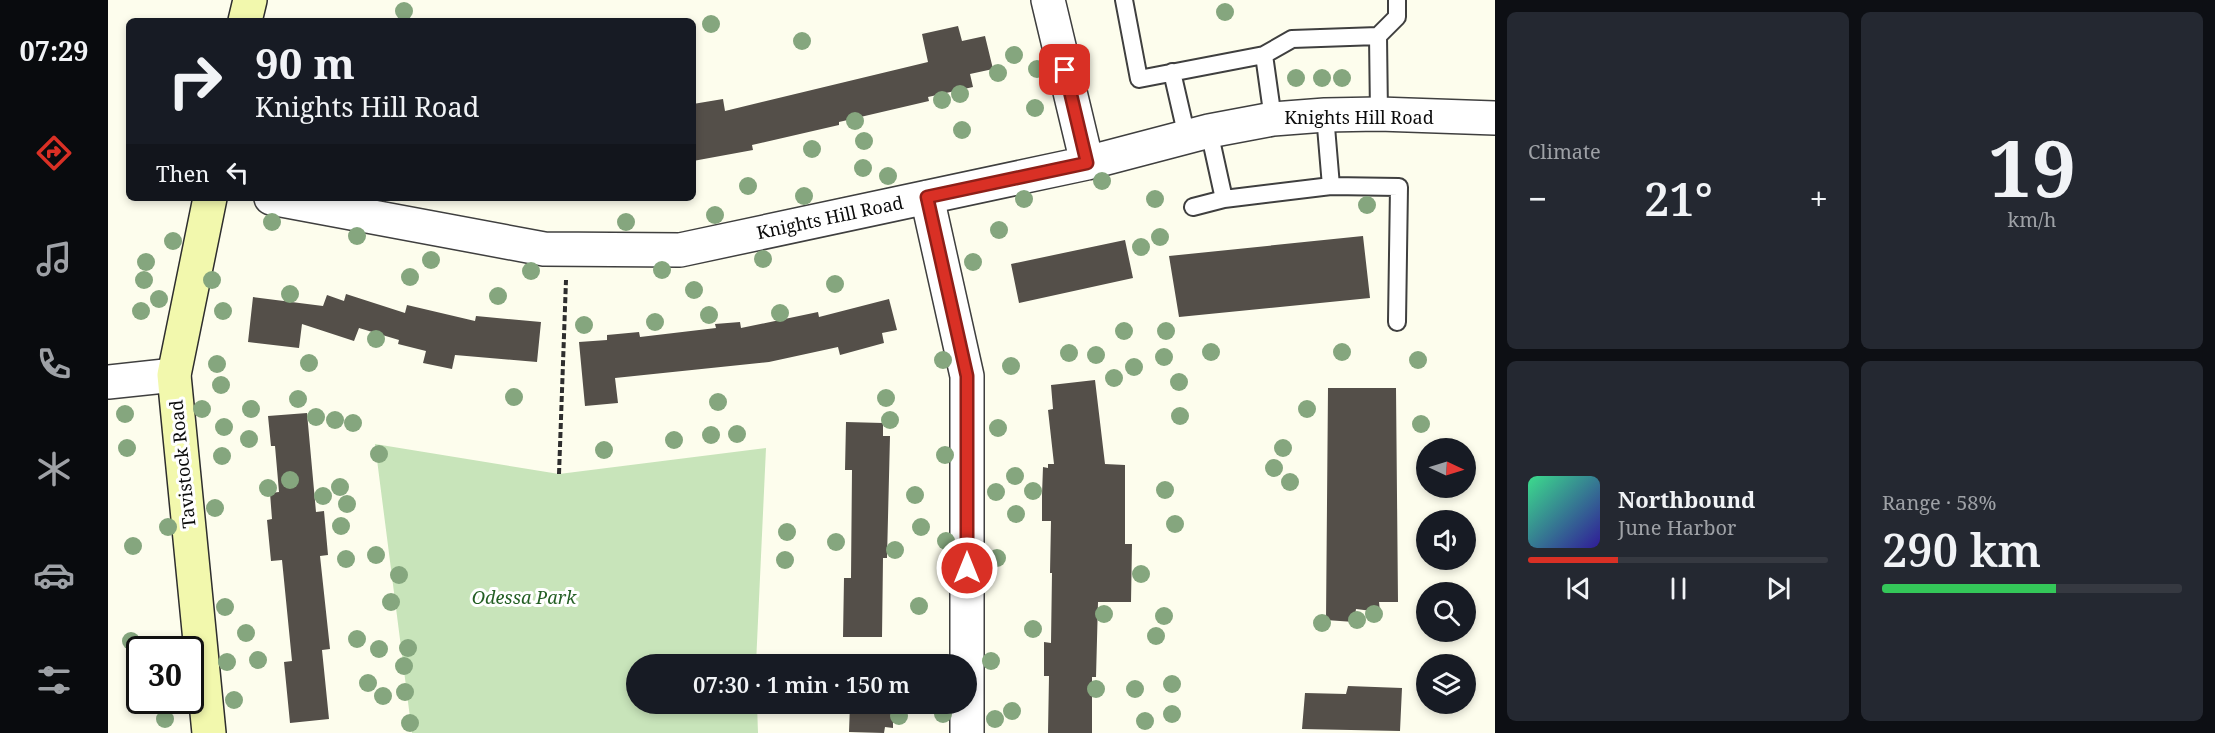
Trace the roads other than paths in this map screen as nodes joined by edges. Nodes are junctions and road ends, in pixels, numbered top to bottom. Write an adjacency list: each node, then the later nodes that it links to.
1 (250, 0): 5 (street)
2 (1048, 0): 14 (street)
3 (1124, 0): 8 (lane)
4 (1397, 0): 6 (lane)
5 (246, 18)
6 (1378, 36): 7 (lane); 9 (lane)
7 (1264, 55): 8 (lane); 12 (lane)
8 (1172, 72): 13 (lane)
9 (1379, 114): 10 (street, Knights Hill Road); 11 (street, Knights Hill Road)
10 (1325, 115): 12 (street, Knights Hill Road); 15 (lane)
11 (1495, 118)
12 (1273, 119): 13 (street, Knights Hill Road)
13 (1198, 134): 14 (street, Knights Hill Road); 17 (lane)
14 (1087, 163): 16 (street, Knights Hill Road)
15 (1331, 186): 17 (lane); 21 (lane)
16 (927, 197): 19 (street, Knights Hill Road); 25 (street)
17 (1224, 199): 20 (lane)
18 (209, 201): 22 (street, Tavistock Road)
19 (286, 201)
20 (1193, 207)
21 (1397, 322)
22 (174, 375): 23 (street); 24 (street, Tavistock Road)
23 (108, 382)
24 (209, 733)
25 (967, 733)

